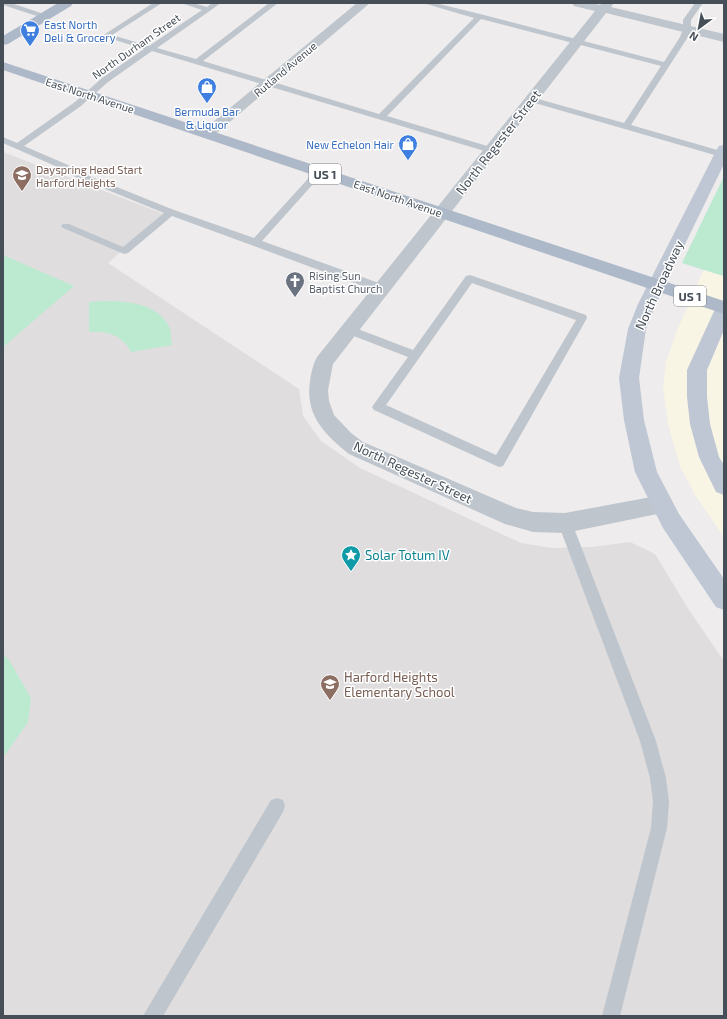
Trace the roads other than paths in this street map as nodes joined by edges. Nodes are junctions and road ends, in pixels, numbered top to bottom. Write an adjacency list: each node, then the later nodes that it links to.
1 (4, 3): 13 (lane)
2 (67, 3): 13 (main road)
3 (158, 3): 19 (lane)
4 (185, 3): 12 (lane)
5 (217, 3): 12 (lane, North Durham Street)
6 (274, 3): 20 (lane)
7 (364, 3): 23 (street, Rutland Avenue)
8 (427, 3): 14 (lane)
9 (578, 3): 11 (street)
10 (699, 3): 15 (lane)
11 (605, 6): 15 (street); 18 (street, North Regester Street)
12 (208, 9): 19 (lane, North Durham Street)
13 (46, 16): 17 (main road)
14 (480, 16): 18 (lane); 26 (lane)
15 (687, 29): 16 (street); 21 (lane)
16 (724, 38)
17 (3, 41)
18 (577, 43): 21 (lane); 25 (street, North Regester Street)
19 (151, 49): 20 (lane); 24 (lane, North Durham Street)
20 (198, 62): 23 (lane)
21 (666, 65): 27 (lane)
22 (3, 66): 24 (main road, East North Avenue / US 1)
23 (268, 83): 26 (lane); 28 (street, Rutland Avenue)
24 (88, 95): 28 (main road, East North Avenue / US 1); 30 (lane, North Durham Street)
25 (531, 99): 27 (lane); 31 (street, North Regester Street)
26 (381, 117): 31 (lane)
27 (626, 127): 32 (lane)
28 (207, 134): 33 (main road, East North Avenue / US 1)
29 (3, 140): 30 (lane)
30 (18, 146): 34 (lane)
31 (491, 150): 35 (street, North Regester Street)
32 (723, 151): 38 (main road, North Broadway)
33 (318, 172): 35 (main road, East North Avenue / US 1); 37 (lane)
34 (171, 212): 36 (lane); 37 (lane)
35 (443, 214): 38 (main road, East North Avenue / US 1); 39 (street, North Regester Street)
36 (66, 226)
37 (256, 242): 39 (lane)
38 (657, 285): 40 (main road, East North Avenue / US 1); 44 (main road, North Broadway)
39 (383, 289): 41 (street, North Regester Street)
40 (724, 308): 43 (main road)
41 (350, 330): 42 (lane); 45 (street, North Regester Street)
42 (415, 355): 42 (lane)
43 (724, 486)
44 (662, 504): 45 (street, North Regester Street); 46 (main road, North Broadway)
45 (566, 523): 49 (lane)
46 (724, 599)
47 (277, 806): 48 (lane)
48 (152, 1016)
49 (612, 1016)

